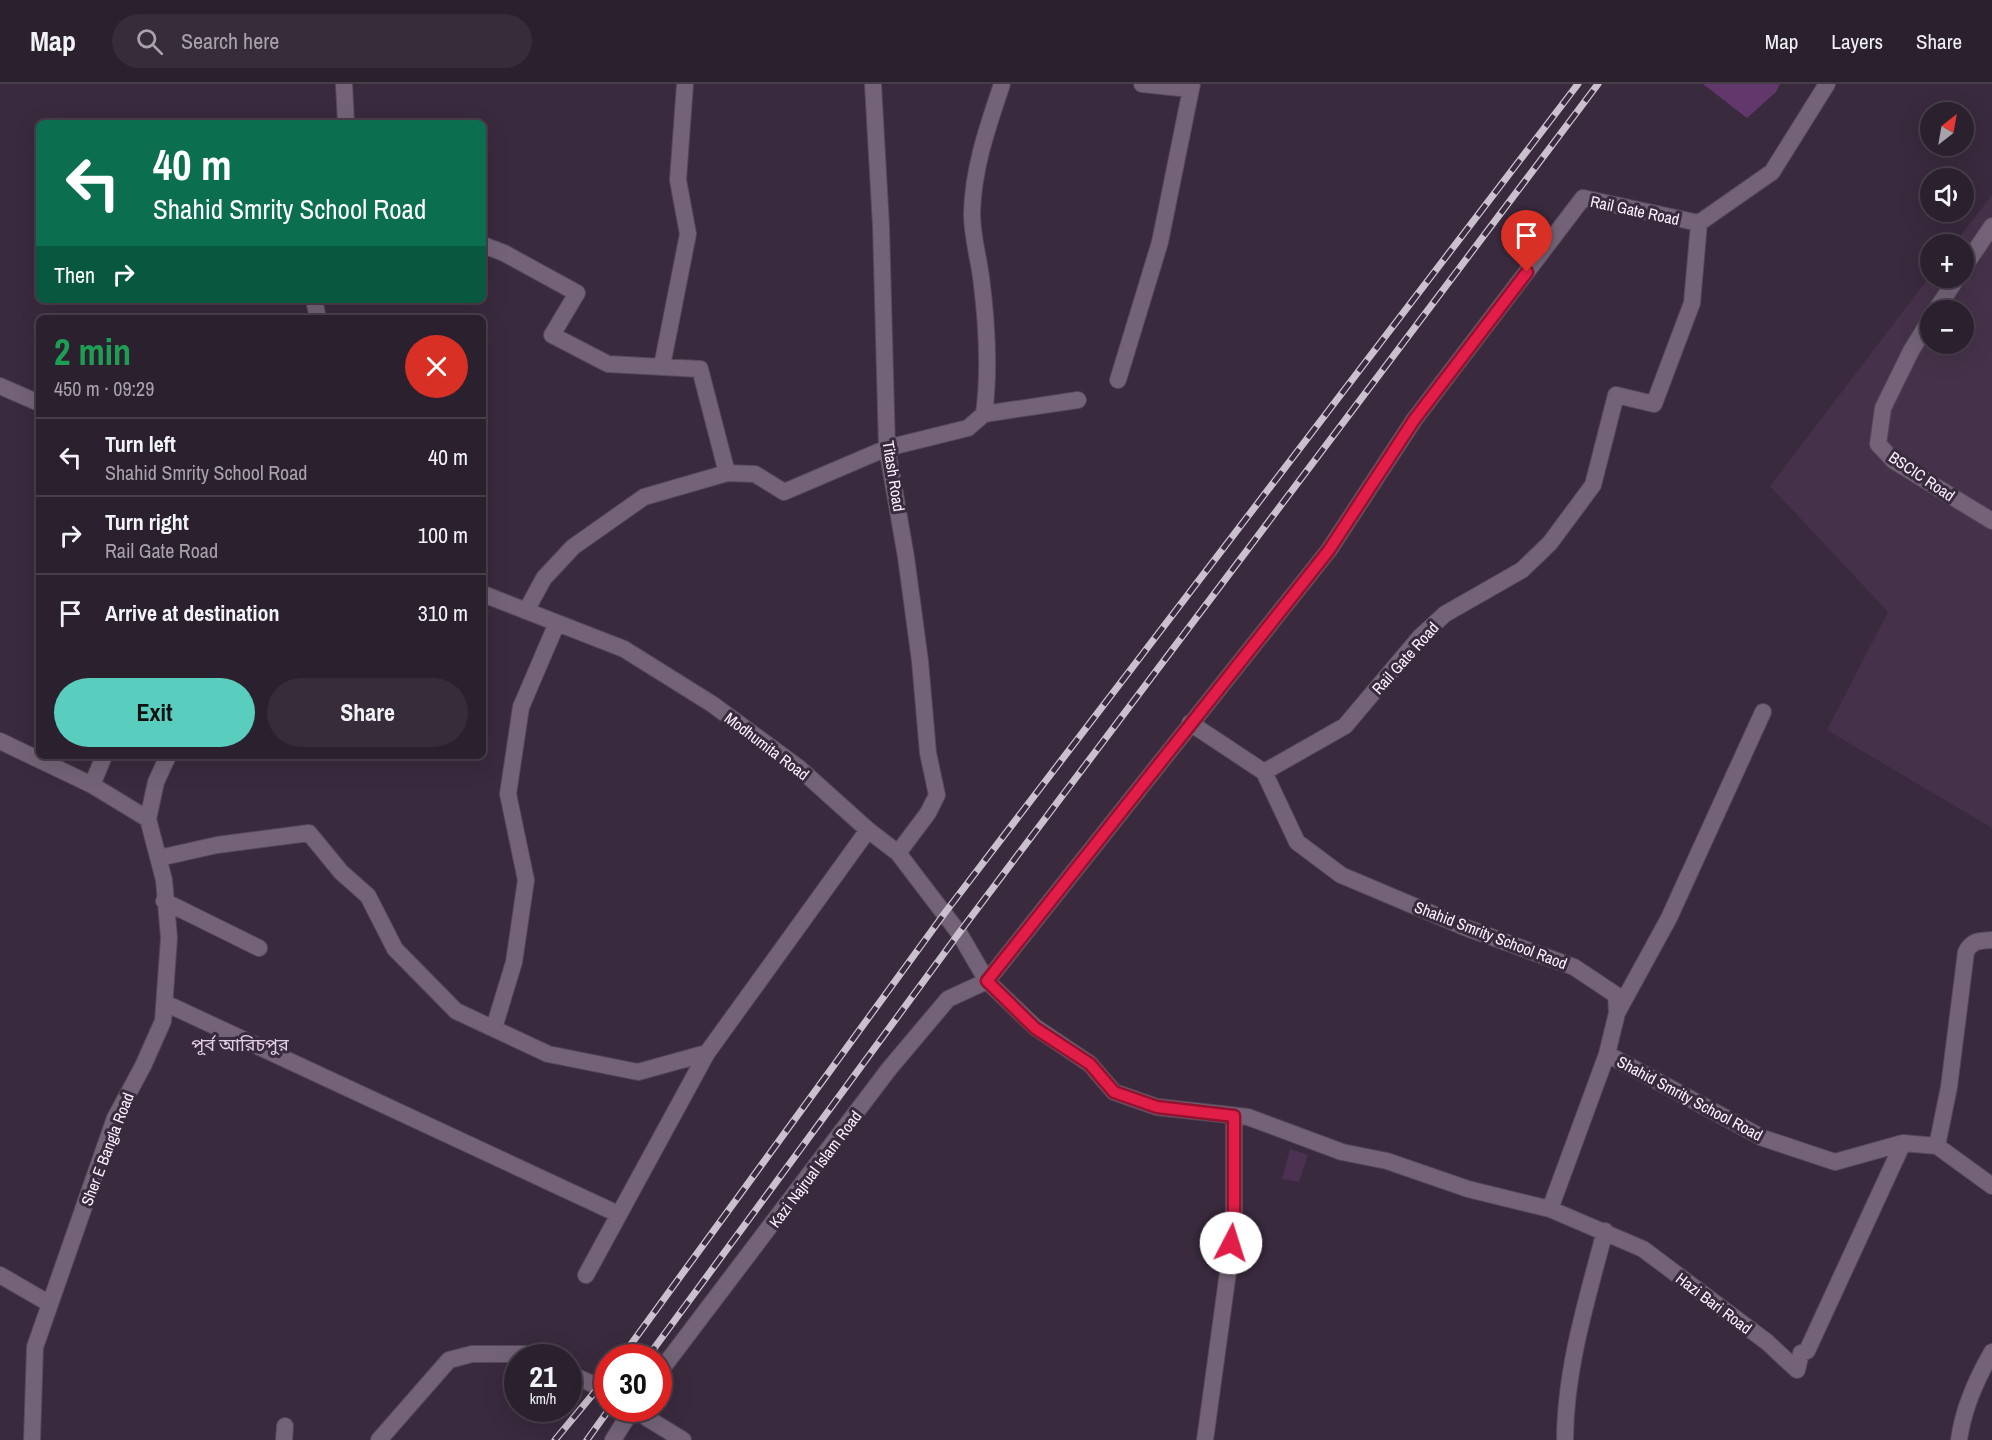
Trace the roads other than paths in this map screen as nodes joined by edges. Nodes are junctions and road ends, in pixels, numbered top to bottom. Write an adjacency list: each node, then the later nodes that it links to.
1 (344, 84): 8 (street)
2 (685, 84): 14 (street)
3 (873, 84): 20 (street, Titash Road)
4 (1002, 84): 19 (street)
5 (1142, 84): 7 (street)
6 (1827, 84): 9 (street, Rail Gate Road)
7 (1191, 86): 15 (street)
8 (346, 120)
9 (1699, 223): 27 (street, Rail Gate Road); 33 (street, Rail Gate Road)
10 (1992, 226): 12 (street)
11 (486, 246): 14 (street)
12 (1974, 252)
13 (1920, 336): 22 (street, BSCIC Road)
14 (662, 366): 21 (street)
15 (1118, 381)
16 (0, 386): 18 (street)
17 (1078, 400): 19 (street)
18 (36, 402)
19 (984, 414): 20 (street)
20 (887, 448): 21 (street); 37 (street, Titash Road)
21 (727, 473): 24 (street)
22 (1992, 521)
23 (486, 595): 24 (street, Modhumita Road)
24 (526, 611): 25 (street, Modhumita Road)
25 (557, 623): 36 (street, Modhumita Road); 45 (street)
26 (1763, 712): 44 (street)
27 (1190, 723): 33 (street); 42 (street, Rail Gate Road)
28 (0, 741): 29 (street)
29 (36, 758)
30 (38, 759): 34 (street)
31 (103, 759): 34 (street)
32 (167, 759): 35 (street)
33 (1264, 772): 44 (street, Shahid Smrity School Raod)
34 (92, 785): 35 (street)
35 (148, 819): 38 (street, Sher E Bangla Road)
36 (868, 830): 37 (street, Modhumita Road); 46 (street)
37 (898, 853): 42 (street, Modhumita Road)
38 (159, 858): 39 (street, Sher E Bangla Road); 45 (street)
39 (164, 901): 41 (street); 43 (street, Sher E Bangla Road)
40 (1992, 940): 50 (street)
41 (259, 948)
42 (987, 981): 48 (street); 60 (street, Kazi Najrual Islam Road)
43 (165, 1003): 53 (street); 57 (street, Sher E Bangla Road)
44 (1617, 1013): 47 (street)
45 (494, 1029): 46 (street)
46 (707, 1053): 53 (street)
47 (1607, 1054): 49 (street, Shahid Smrity School Road); 52 (street, Shahid Smrity School Road)
48 (1234, 1116): 52 (street); 67 (street)
49 (1903, 1143): 50 (street, Shahid Smrity School Road); 54 (street, Hazi Bari Road)
50 (1937, 1146): 51 (street)
51 (1992, 1186)
52 (1550, 1209): 54 (street, Hazi Bari Road)
53 (618, 1214): 56 (street)
54 (1605, 1231): 68 (street)
55 (0, 1275): 57 (street)
56 (586, 1275)
57 (50, 1304): 63 (street, Sher E Bangla Road)
58 (1992, 1352): 69 (street)
59 (504, 1354): 64 (street)
60 (672, 1356)
61 (625, 1422): 65 (street)
62 (654, 1422): 66 (street)
63 (32, 1440)
64 (379, 1440)
65 (614, 1440)
66 (683, 1440)
67 (1205, 1440)
68 (1565, 1440)
69 (1959, 1440)

